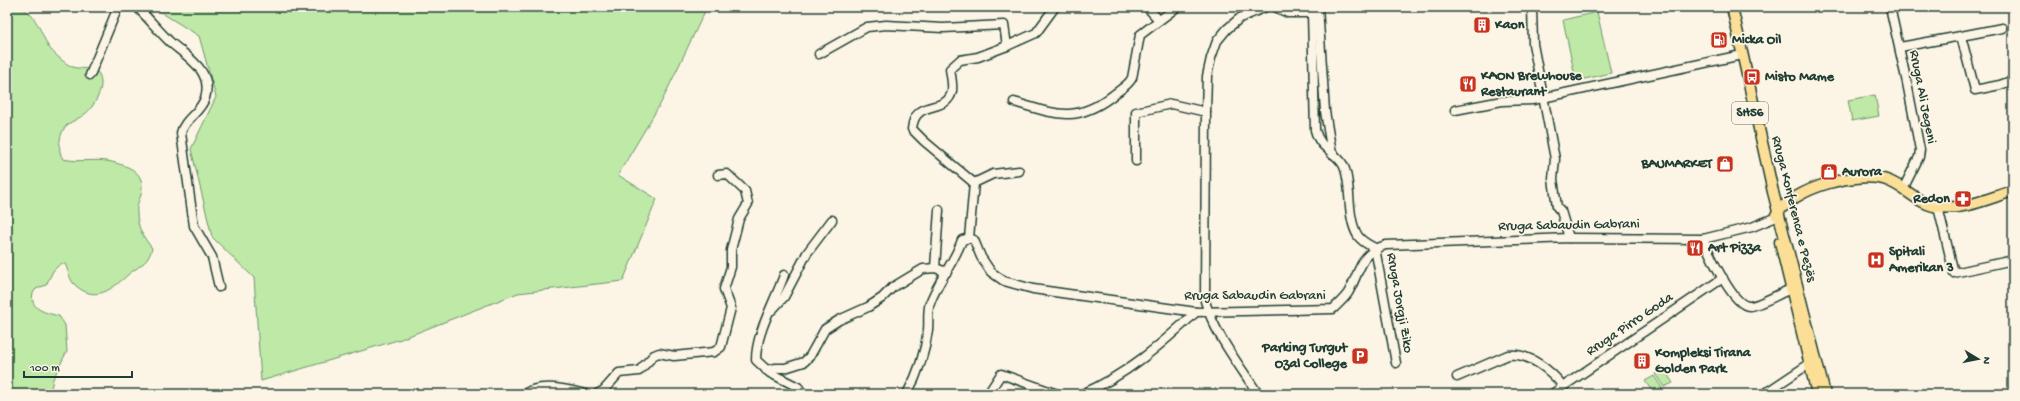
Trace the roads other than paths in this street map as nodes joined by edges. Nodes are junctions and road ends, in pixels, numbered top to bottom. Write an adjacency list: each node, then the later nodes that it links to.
1 (118, 7): 20 (street)
2 (137, 7): 46 (street)
3 (1055, 7): 16 (street)
4 (1147, 7): 13 (street)
5 (1177, 7): 13 (street)
6 (1266, 7): 25 (street)
7 (1275, 7): 26 (street)
8 (1318, 7): 26 (street)
9 (1532, 7): 22 (street)
10 (1727, 7): 19 (main road, Rruga Konferenca e Pezës / SH56)
11 (1732, 7): 35 (main road, Rruga Konferenca e Pezës / SH56)
12 (1890, 7): 17 (street, Rruga Ali Jegeni)
13 (1159, 20): 23 (street)
14 (2002, 28): 15 (street)
15 (1961, 36): 17 (street); 21 (street)
16 (1007, 46): 18 (street); 30 (street)
17 (1900, 47): 31 (street, Rruga Ali Jegeni)
18 (819, 54)
19 (1737, 56): 22 (street); 35 (main road, Rruga Konferenca e Pezës / SH56)
20 (90, 75)
21 (2011, 81)
22 (1544, 98): 24 (street); 38 (street)
23 (1014, 102)
24 (1456, 110)
25 (1206, 112): 27 (street); 48 (street)
26 (1332, 154): 40 (street)
27 (1136, 161)
28 (1020, 171): 30 (street)
29 (718, 175): 59 (street)
30 (974, 183): 37 (street)
31 (1903, 188): 33 (main road); 35 (main road)
32 (2013, 191): 33 (main road)
33 (1938, 207): 41 (street)
34 (938, 210): 42 (street)
35 (1776, 215): 39 (street, Rruga Sabaudin Gabrani); 47 (main road, Rruga Konferenca e Pezës / SH56); 68 (main road, Rruga Konferenca e Pezës / SH56)
36 (832, 220): 49 (street)
37 (969, 238): 43 (street); 50 (street, Rruga Sabaudin Gabrani)
38 (1569, 238): 39 (street, Rruga Sabaudin Gabrani); 40 (street, Rruga Sabaudin Gabrani)
39 (1703, 239): 45 (street)
40 (1375, 248): 48 (street, Rruga Sabaudin Gabrani); 51 (street, Rruga Jorgji Ziko)
41 (2013, 260)
42 (935, 268): 43 (street); 53 (street)
43 (947, 272): 61 (street)
44 (784, 275): 49 (street)
45 (1723, 278): 47 (street); 55 (street, Rruga Pirro Goda)
46 (219, 287)
47 (1791, 289): 52 (main road, Rruga Konferenca e Pezës / SH56)
48 (1208, 311): 50 (street, Rruga Sabaudin Gabrani); 64 (street)
49 (770, 312): 53 (street)
50 (1196, 312): 56 (street)
51 (1396, 363)
52 (1809, 364): 66 (street); 67 (main road, Rruga Konferenca e Pezës / SH56)
53 (766, 370): 60 (street)
54 (1457, 377): 55 (street)
55 (1563, 386): 65 (street, Rruga Pirro Goda)
56 (1086, 393)
57 (524, 394): 58 (street)
58 (586, 394)
59 (597, 394)
60 (800, 394)
61 (907, 394)
62 (988, 394): 63 (street)
63 (1057, 394)
64 (1258, 394)
65 (1552, 394)
66 (1764, 394)
67 (1817, 394)
68 (1825, 394)

